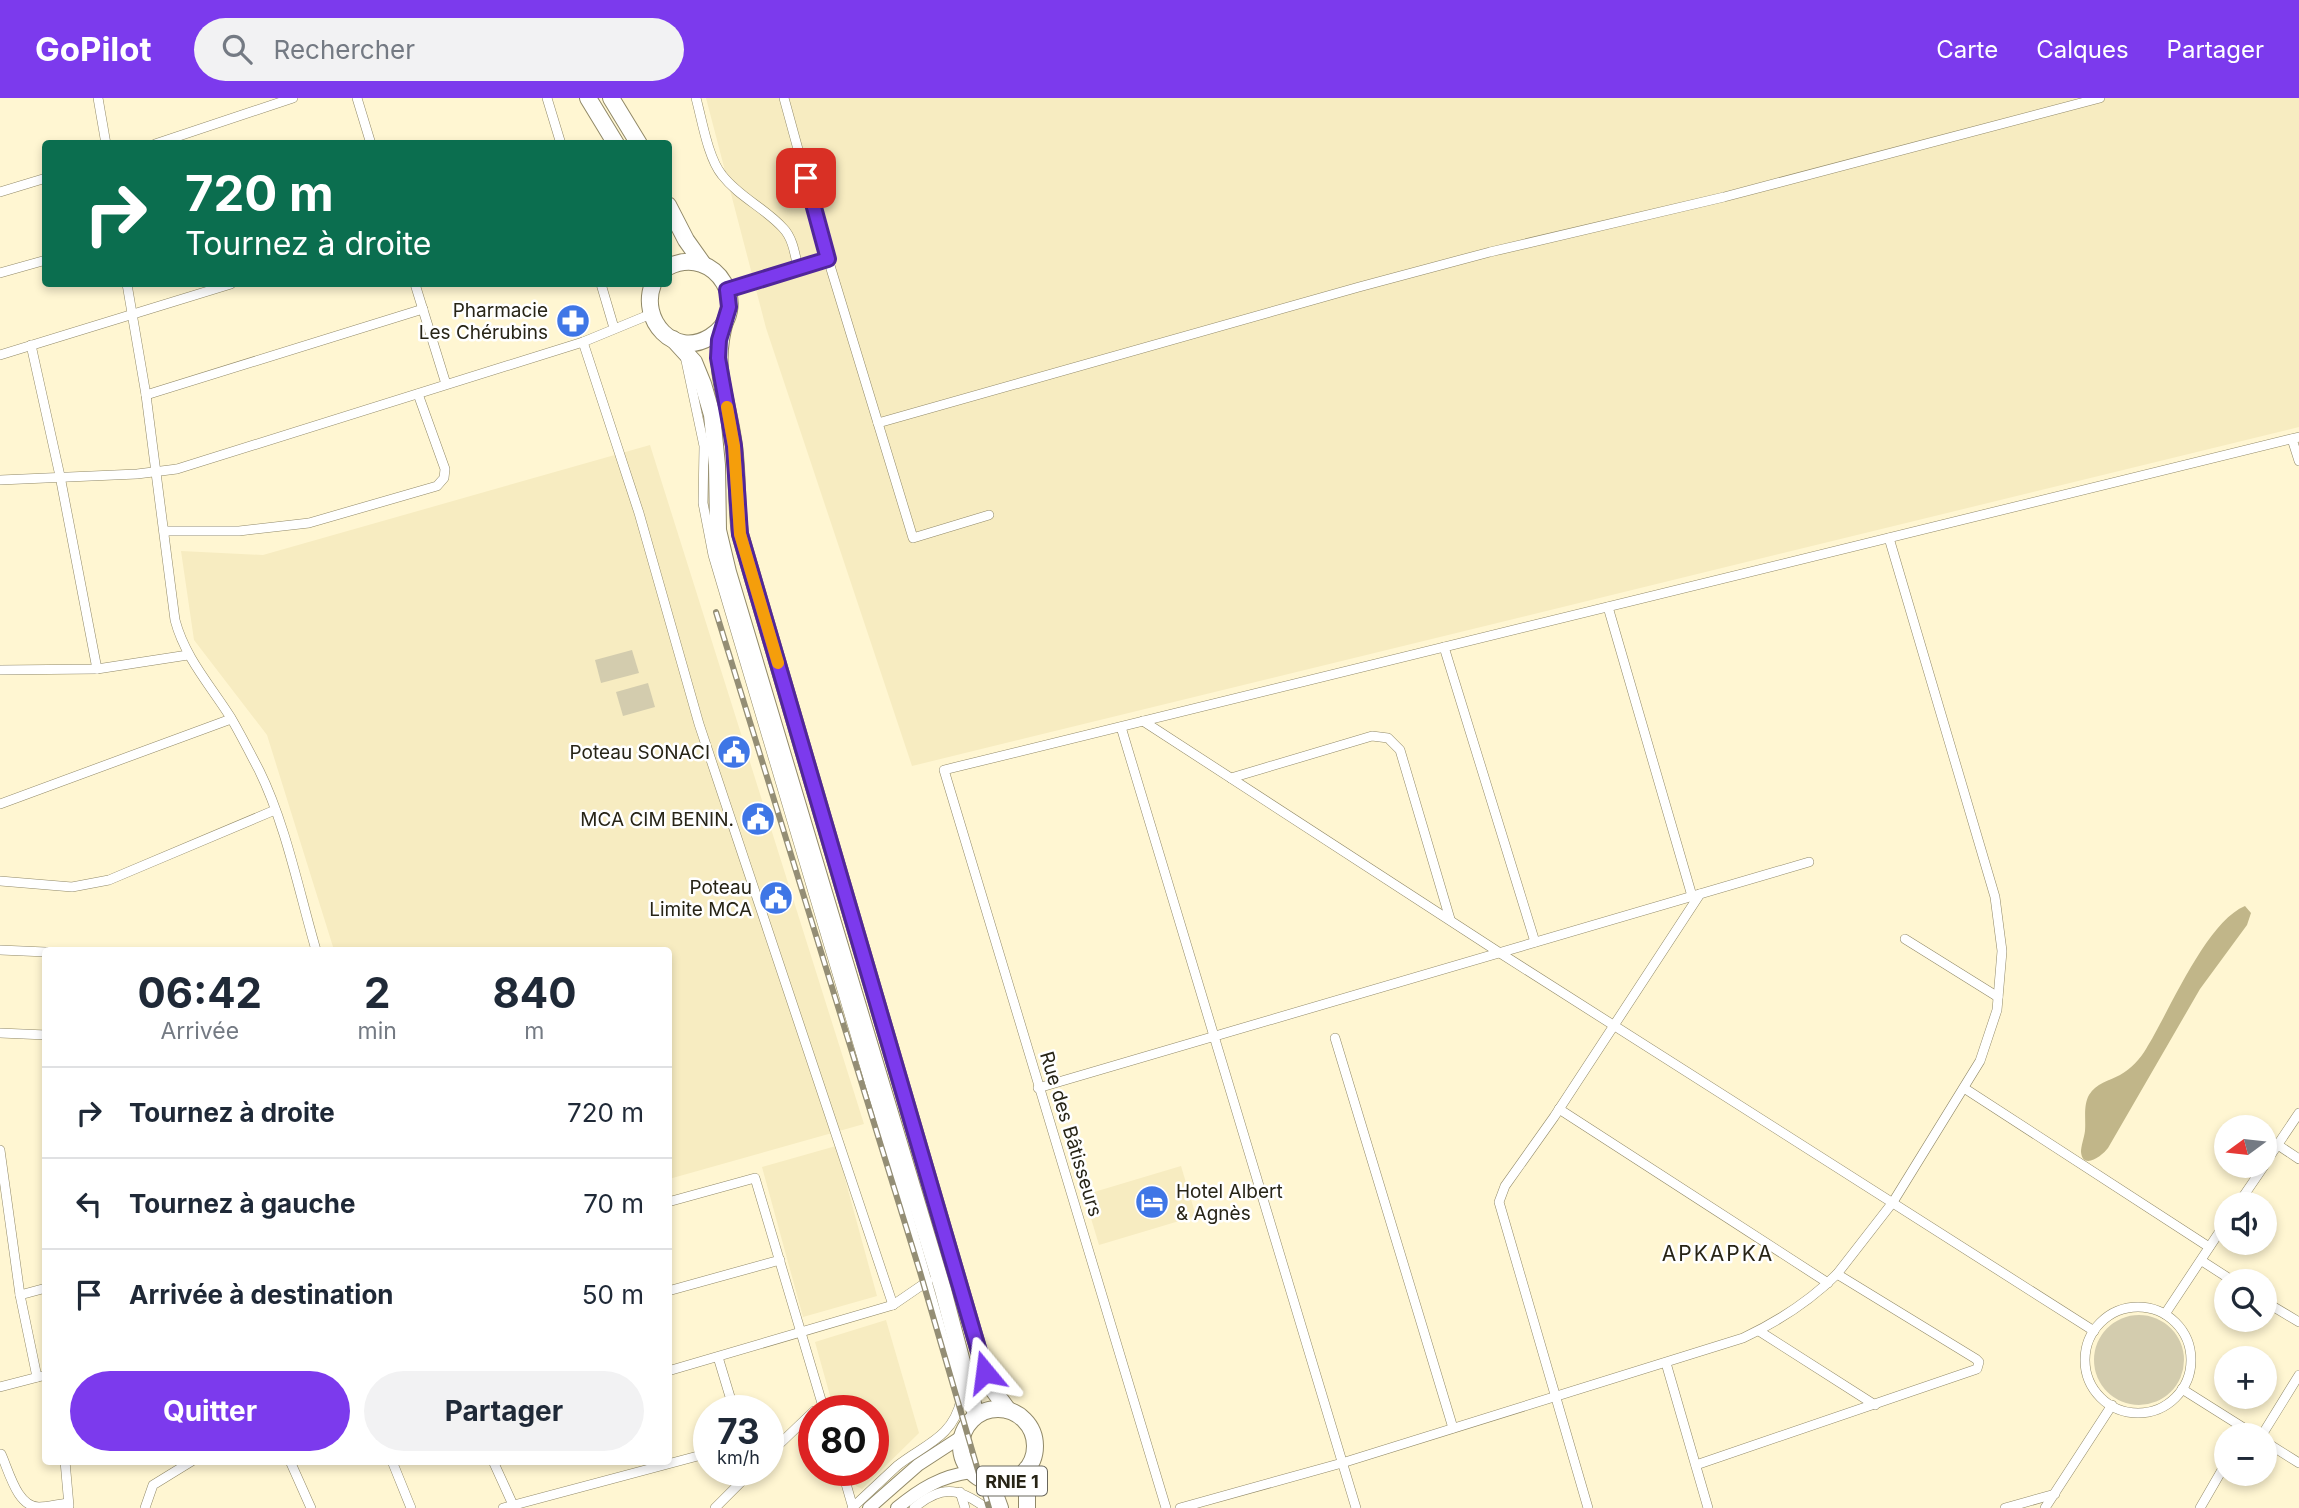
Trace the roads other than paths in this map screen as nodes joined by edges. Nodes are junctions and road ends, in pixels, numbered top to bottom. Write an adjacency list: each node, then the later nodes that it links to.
1 (98, 98): 10 (street)
2 (293, 98): 11 (street)
3 (356, 98): 12 (street)
4 (547, 98): 13 (street)
5 (588, 98): 14 (highway)
6 (611, 98): 15 (highway)
7 (696, 98): 23 (street)
8 (784, 98): 19 (street)
9 (2100, 98): 43 (street)
10 (105, 140)
11 (167, 140)
12 (370, 140)
13 (560, 140)
14 (614, 140)
15 (637, 140)
16 (42, 179): 17 (street)
17 (0, 192)
18 (672, 213): 21 (highway)
19 (828, 259): 23 (street); 43 (street)
20 (42, 261): 24 (street)
21 (703, 264): 22 (highway); 30 (highway)
22 (672, 266)
23 (798, 268): 30 (street)
24 (0, 273)
25 (127, 287): 33 (street)
26 (221, 287): 33 (street)
27 (416, 287): 31 (street)
28 (602, 287): 35 (street)
29 (652, 287): 32 (highway)
30 (727, 290): 34 (highway, RNIE 1)
31 (423, 309): 40 (street); 42 (street)
32 (651, 314): 35 (street); 38 (highway)
33 (132, 315): 37 (street); 42 (street)
34 (726, 318): 38 (highway); 118 (highway, RNIE 1)
35 (614, 328): 36 (street)
36 (583, 342): 40 (street); 99 (street)
37 (32, 345): 39 (street); 47 (street)
38 (679, 345): 94 (street); 119 (highway)
39 (0, 355)
40 (446, 384): 41 (street)
41 (418, 394): 46 (street); 50 (street)
42 (146, 395): 46 (street)
43 (878, 423): 49 (street)
44 (2296, 438): 45 (street); 51 (street)
45 (2299, 461)
46 (157, 472): 47 (street); 50 (street)
47 (60, 476): 48 (street); 55 (street)
48 (0, 480)
49 (989, 515)
50 (164, 531): 54 (street)
51 (1889, 538): 52 (street); 73 (street)
52 (1608, 607): 53 (street); 65 (street)
53 (1444, 648): 58 (street); 68 (street)
54 (188, 655): 55 (street); 57 (street)
55 (97, 669): 56 (street)
56 (0, 670)
57 (231, 719): 61 (street); 62 (street)
58 (1143, 721): 59 (street); 60 (street)
59 (1121, 727): 77 (street); 79 (street, Rue des Bâtisseurs)
60 (1231, 778): 66 (street); 66 (street)
61 (0, 804)
62 (275, 810): 64 (street); 69 (street)
63 (1809, 862): 65 (street)
64 (0, 881)
65 (1696, 895): 68 (street); 74 (street)
66 (1450, 919): 72 (street)
67 (1905, 939): 73 (street)
68 (1535, 942): 72 (street)
69 (315, 947)
70 (0, 950): 71 (street)
71 (42, 953)
72 (1500, 953): 74 (street); 77 (street)
73 (1998, 997): 80 (street)
74 (1615, 1024): 81 (street); 87 (street)
75 (0, 1033): 76 (street)
76 (42, 1035)
77 (1215, 1036): 79 (street); 130 (street)
78 (1335, 1038): 123 (street)
79 (1038, 1088): 161 (street, Rue des Bâtisseurs)
80 (1964, 1088): 87 (street); 89 (street)
81 (1559, 1109): 95 (street); 115 (street)
82 (2299, 1113): 83 (street)
83 (2278, 1145): 85 (street)
84 (0, 1150): 98 (street)
85 (2299, 1159)
86 (672, 1201): 90 (street)
87 (1893, 1202): 93 (street); 104 (street)
88 (2214, 1240): 89 (street)
89 (2209, 1247): 91 (street)
90 (780, 1260): 97 (street); 105 (street)
91 (2202, 1261): 92 (street); 101 (street)
92 (2214, 1269)
93 (1838, 1274): 95 (street); 116 (street)
94 (928, 1281): 99 (street); 153 (street)
95 (1828, 1283): 103 (street)
96 (42, 1289): 98 (street)
97 (672, 1290)
98 (20, 1295): 110 (street)
99 (893, 1305): 105 (street)
100 (2277, 1309): 102 (street)
101 (2165, 1314): 104 (street); 112 (street)
102 (2299, 1322)
103 (1759, 1331): 107 (street); 116 (street)
104 (2094, 1331): 117 (street)
105 (801, 1332): 106 (street); 114 (street)
106 (718, 1356): 108 (street); 113 (street)
107 (1666, 1363): 115 (street); 138 (street)
108 (672, 1370)
109 (2299, 1375): 121 (street)
110 (41, 1376): 111 (street)
111 (0, 1387)
112 (2182, 1389): 117 (street); 120 (street)
113 (730, 1395)
114 (816, 1395)
115 (1556, 1396): 123 (street); 164 (street)
116 (1875, 1405): 138 (street)
117 (2112, 1405): 146 (street)
118 (1008, 1410): 119 (highway); 139 (highway, RNIE 1)
119 (976, 1415): 124 (highway)
120 (2231, 1423)
121 (2269, 1423)
122 (798, 1428): 125 (street)
123 (1452, 1428): 130 (street)
124 (961, 1437): 140 (highway, RNIE 1); 154 (street)
125 (784, 1441)
126 (2277, 1449): 131 (street)
127 (1, 1454): 147 (street)
128 (693, 1457): 129 (street)
129 (672, 1463)
130 (1342, 1463): 162 (street); 163 (street)
131 (2299, 1463)
132 (65, 1465): 147 (street)
133 (186, 1465): 149 (street)
134 (292, 1465): 150 (street)
135 (394, 1465): 151 (street)
136 (494, 1465): 148 (street)
137 (665, 1465): 148 (street)
138 (1696, 1465): 165 (street)
139 (1027, 1469): 141 (highway, RNIE 1); 160 (highway, RNIE 1)
140 (971, 1472): 141 (highway, RNIE 1); 155 (street)
141 (991, 1483): 159 (highway, RNIE 1)
142 (2214, 1484): 168 (street)
143 (736, 1486): 152 (street)
144 (847, 1486): 153 (street)
145 (960, 1492): 156 (street); 157 (street); 158 (street)
146 (2055, 1494): 166 (street); 167 (street)
147 (69, 1505)
148 (510, 1507)
149 (145, 1508)
150 (311, 1508)
151 (411, 1508)
152 (715, 1508)
153 (853, 1508)
154 (869, 1508)
155 (897, 1508)
156 (914, 1508)
157 (965, 1508)
158 (986, 1508)
159 (1000, 1508)
160 (1027, 1508)
161 (1166, 1508)
162 (1180, 1508)
163 (1356, 1508)
164 (1588, 1508)
165 (1708, 1508)
166 (2005, 1508)
167 (2045, 1508)
168 (2200, 1508)

